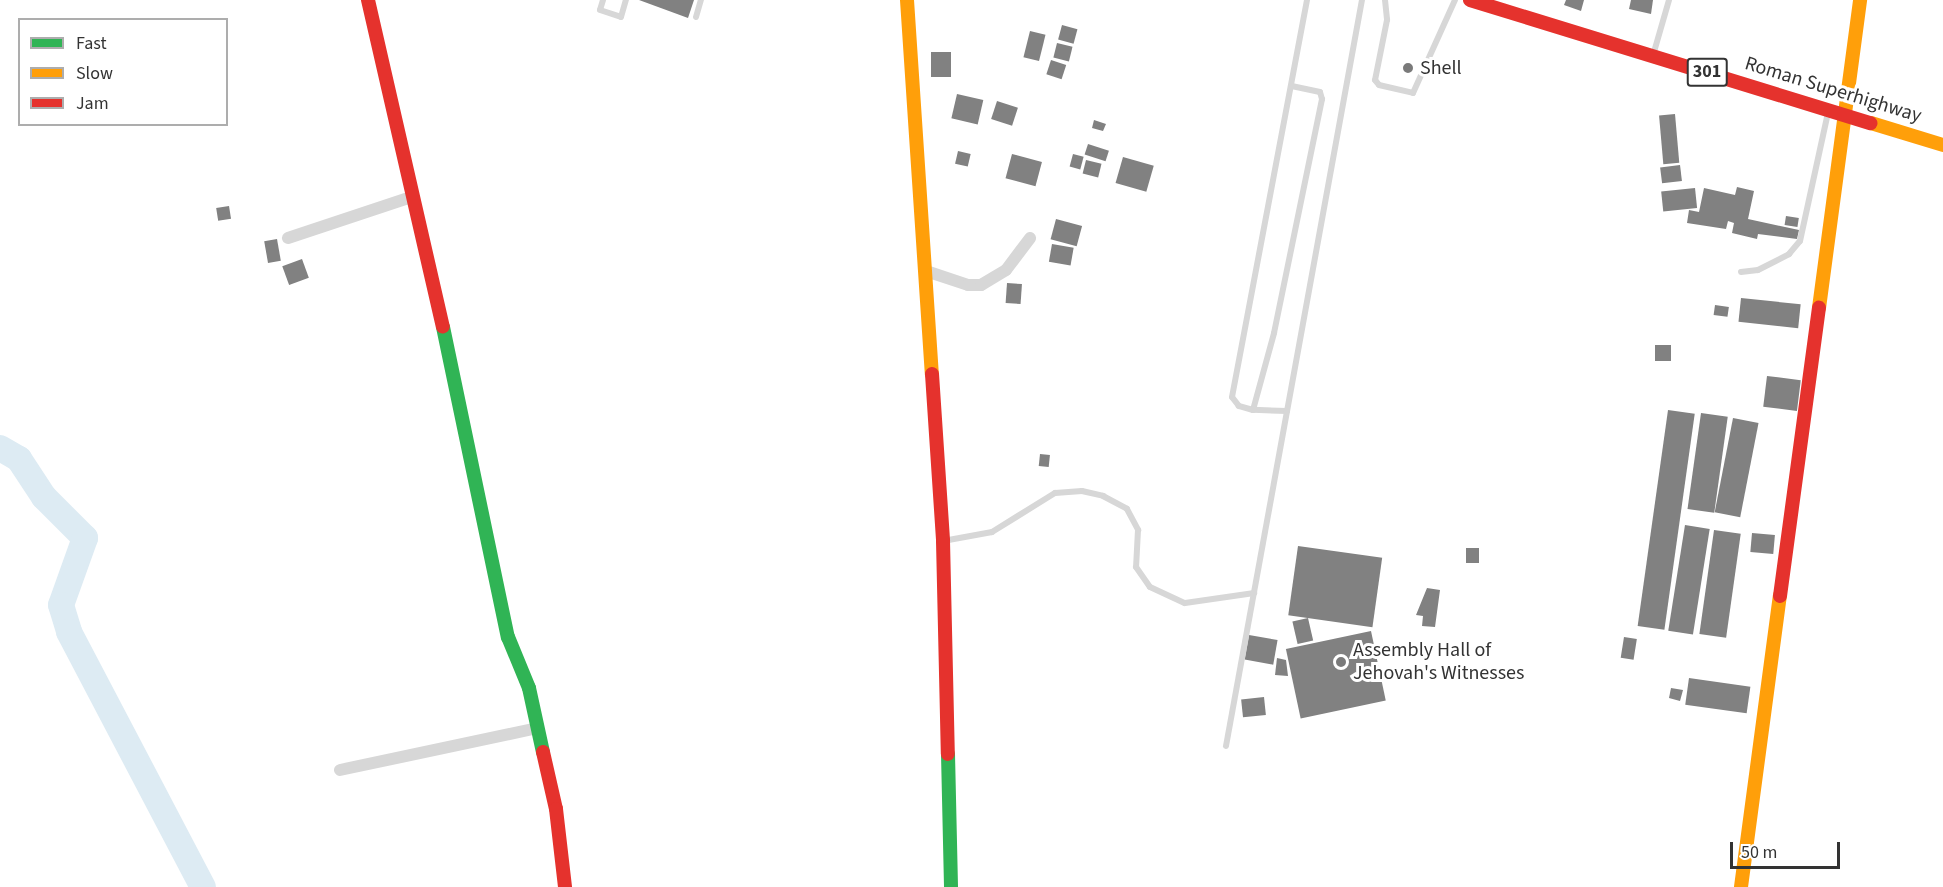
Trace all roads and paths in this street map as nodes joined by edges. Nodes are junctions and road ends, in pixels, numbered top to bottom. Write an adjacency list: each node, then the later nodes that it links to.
1 (368, 0): 18 (street)
2 (603, 0): 3 (lane)
3 (626, 0)
4 (702, 0): 13 (lane)
5 (907, 0): 21 (street)
6 (1307, 0): 15 (lane)
7 (1362, 0): 24 (lane)
8 (1385, 0): 9 (lane)
9 (1455, 0)
10 (1470, 0): 14 (street, Roman Superhighway / 301)
11 (1669, 0): 14 (lane)
12 (1860, 0): 16 (street)
13 (696, 17)
14 (1653, 56): 16 (street, Roman Superhighway / 301)
15 (1292, 86): 23 (lane); 23 (lane)
16 (1835, 111): 17 (street, Roman Superhighway / 301); 22 (lane); 32 (street)
17 (1943, 145)
18 (411, 197): 19 (street); 27 (street)
19 (288, 237)
20 (1030, 238): 21 (street)
21 (926, 271): 25 (street)
22 (1741, 272)
23 (1253, 410): 24 (lane)
24 (1287, 411): 26 (lane)
25 (943, 541): 26 (lane); 31 (street)
26 (1254, 593): 28 (lane)
27 (538, 728): 29 (street); 30 (street)
28 (1226, 746)
29 (340, 770)
30 (566, 887)
31 (951, 887)
32 (1741, 887)

